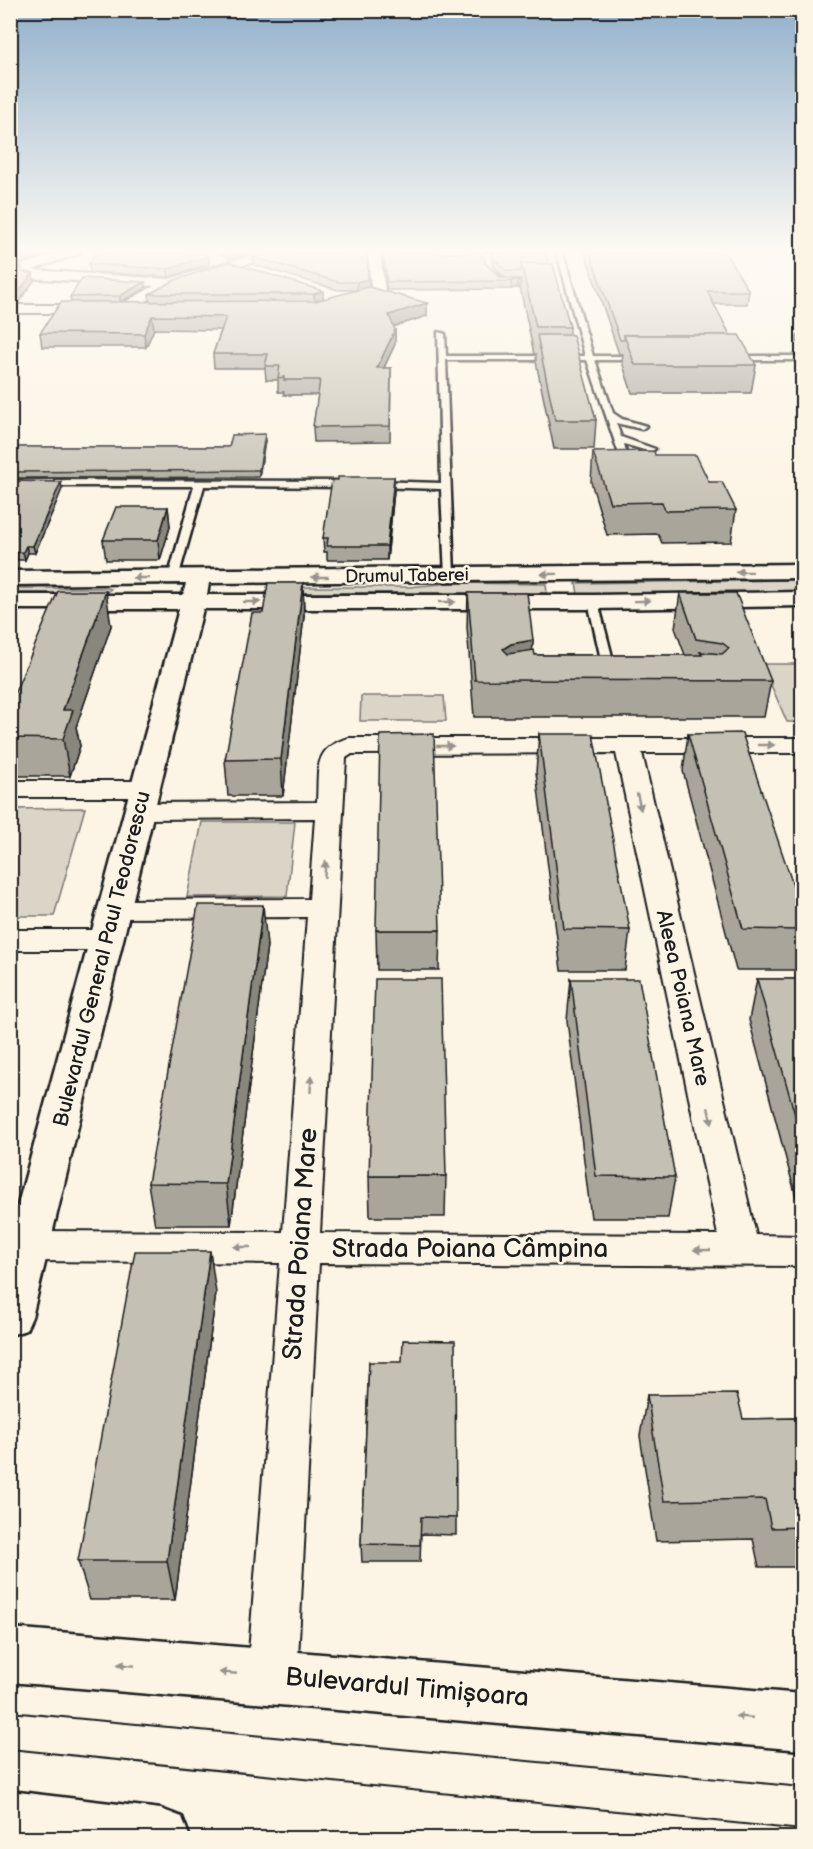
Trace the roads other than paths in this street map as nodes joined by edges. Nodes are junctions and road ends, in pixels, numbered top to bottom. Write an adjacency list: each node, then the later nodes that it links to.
1 (441, 339): 3 (lane)
2 (584, 339): 4 (lane)
3 (442, 358): 4 (lane); 15 (lane)
4 (590, 358): 5 (lane); 8 (lane)
5 (648, 358)
6 (729, 358): 7 (lane)
7 (802, 358)
8 (609, 414): 9 (lane); 10 (lane)
9 (642, 426)
10 (616, 438): 11 (lane); 12 (lane)
11 (651, 449)
12 (622, 452)
13 (10, 483): 14 (lane)
14 (200, 483): 15 (lane); 19 (lane)
15 (446, 486): 17 (lane)
16 (802, 571): 17 (main road, Drumul Taberei, one-way to 17)
17 (449, 575): 19 (main road, Drumul Taberei, one-way to 19)
18 (10, 578): 19 (main road, Drumul Taberei, one-way to 18)
19 (189, 586): 21 (main road, Drumul Taberei); 22 (main road, Drumul Taberei, one-way to 22); 27 (main road, Bulevardul General Paul Teodorescu)
20 (802, 599): 22 (main road, Drumul Taberei, one-way to 20)
21 (10, 602)
22 (593, 602): 23 (lane)
23 (609, 670)
24 (627, 745): 25 (street, Strada Poiana Mare, one-way to 25); 28 (street, Strada Poiana Mare, one-way to 24); 35 (street, Aleea Poiana Mare, one-way to 35)
25 (802, 745)
26 (10, 789): 27 (street)
27 (143, 800): 28 (street); 30 (main road, Bulevardul General Paul Teodorescu)
28 (329, 810): 29 (street, Strada Poiana Mare, one-way to 28)
29 (323, 908): 30 (street); 34 (street, Strada Poiana Mare, one-way to 29)
30 (116, 909): 32 (main road, Bulevardul General Paul Teodorescu)
31 (10, 940): 32 (street)
32 (107, 940): 33 (main road, Bulevardul General Paul Teodorescu)
33 (29, 1246): 34 (street, Strada Poiana Câmpina, one-way to 33); 37 (main road, Bulevardul General Paul Teodorescu)
34 (300, 1248): 35 (street, Strada Poiana Câmpina, one-way to 34); 39 (street, Strada Poiana Mare)
35 (740, 1250): 36 (street, Strada Poiana Câmpina)
36 (802, 1251)
37 (10, 1317)
38 (10, 1655): 39 (main road, Bulevardul Timișoara, one-way to 38)
39 (272, 1677): 40 (main road, Bulevardul Timișoara, one-way to 39)
40 (802, 1722)
41 (10, 1820): 42 (main road)
42 (97, 1835): 43 (main road)
43 (161, 1839)

